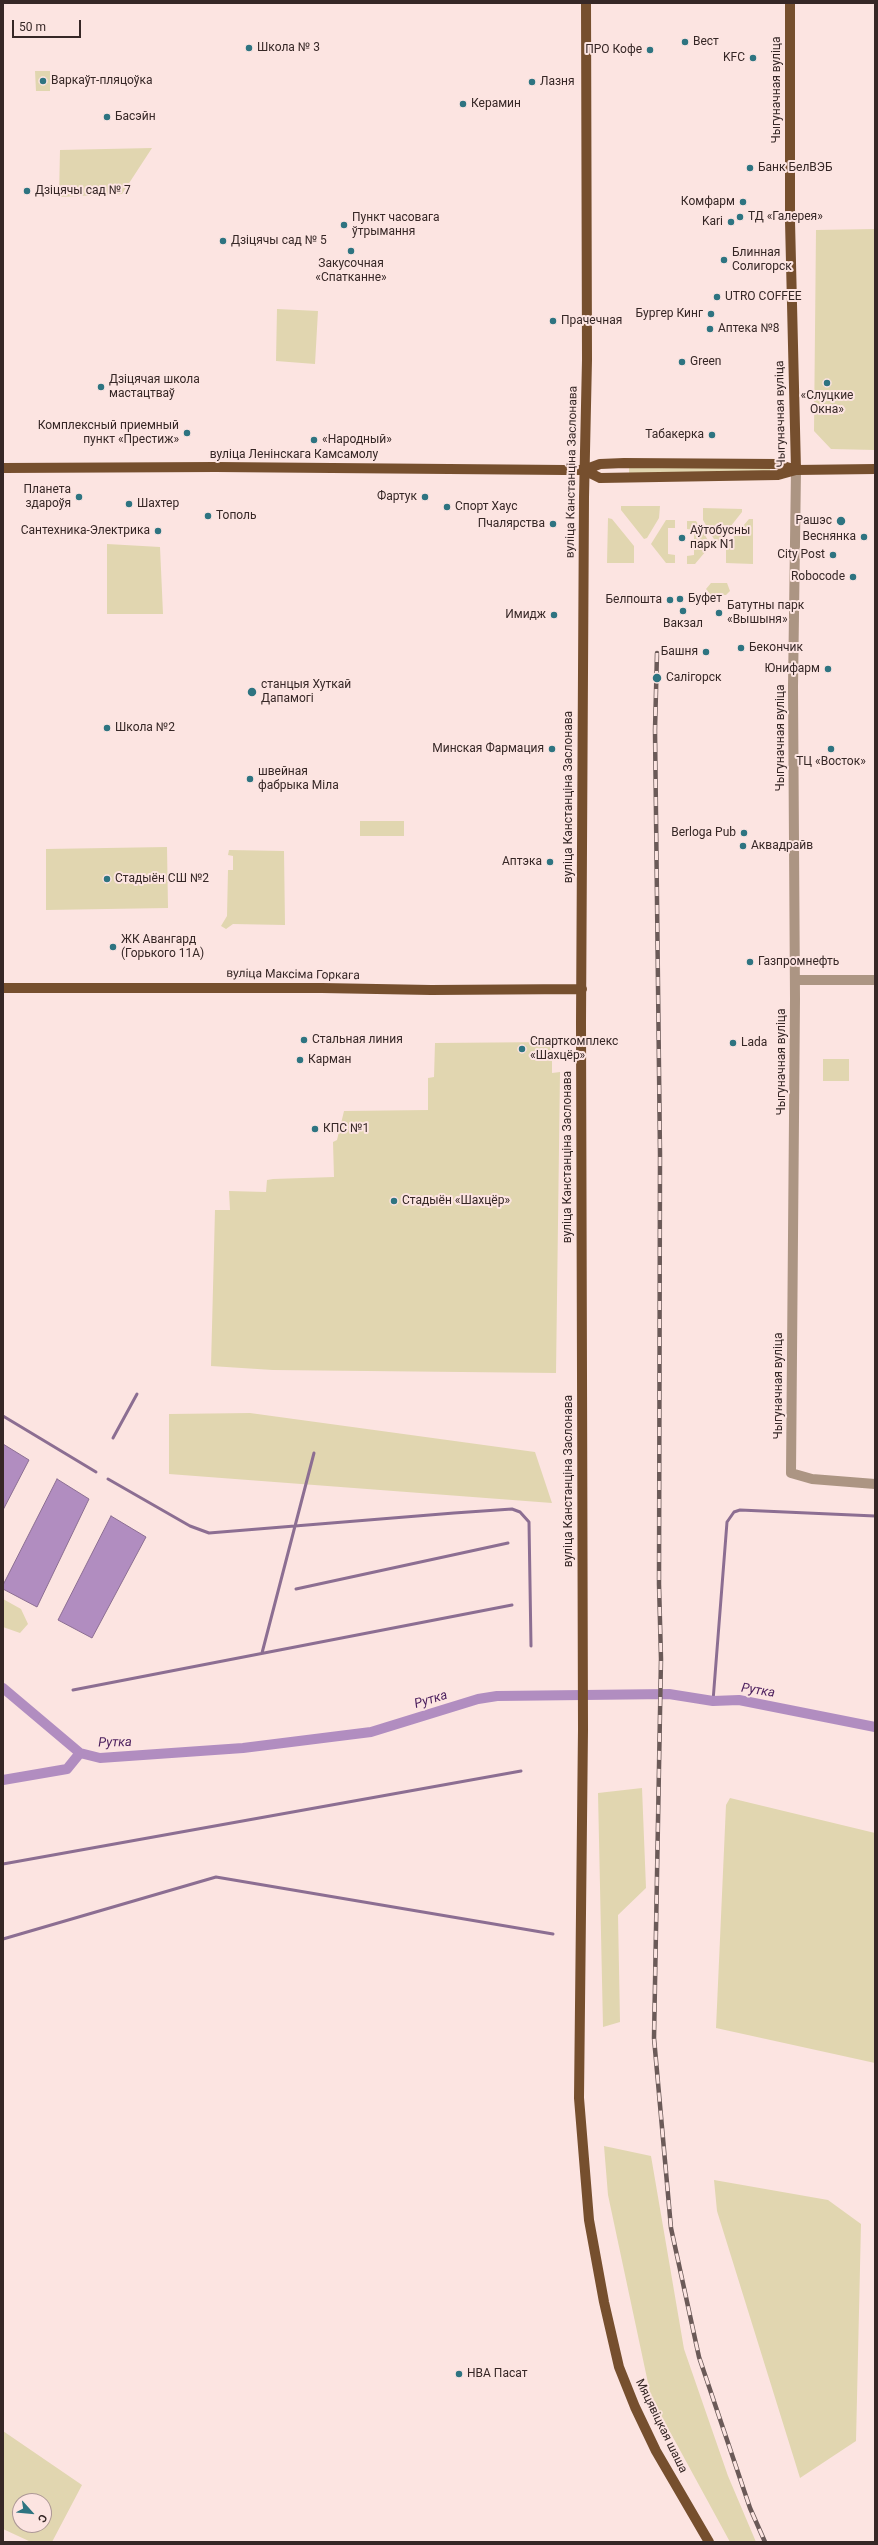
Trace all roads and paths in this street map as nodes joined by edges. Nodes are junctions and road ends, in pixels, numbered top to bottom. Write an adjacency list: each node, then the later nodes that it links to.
1 (586, 3): 5 (main road, вуліца Канстанціна Заслонава)
2 (790, 3): 6 (main road, Чыгуначная вуліца)
3 (3, 468): 5 (main road, вуліца Ленінскага Камсамолу)
4 (875, 469): 6 (main road, вуліца Ленінскага Камсамолу)
5 (584, 470): 6 (main road, вуліца Ленінскага Камсамолу); 10 (main road, вуліца Канстанціна Заслонава)
6 (796, 470): 7 (street, Чыгуначная вуліца)
7 (795, 980): 8 (street); 11 (street, Чыгуначная вуліца)
8 (875, 980)
9 (3, 988): 10 (main road, вуліца Максіма Горкага)
10 (582, 989): 12 (main road, вуліца Канстанціна Заслонава)
11 (875, 1484)
12 (583, 1729): 13 (main road, Мяцявіцкая шаша)
13 (709, 2542)

